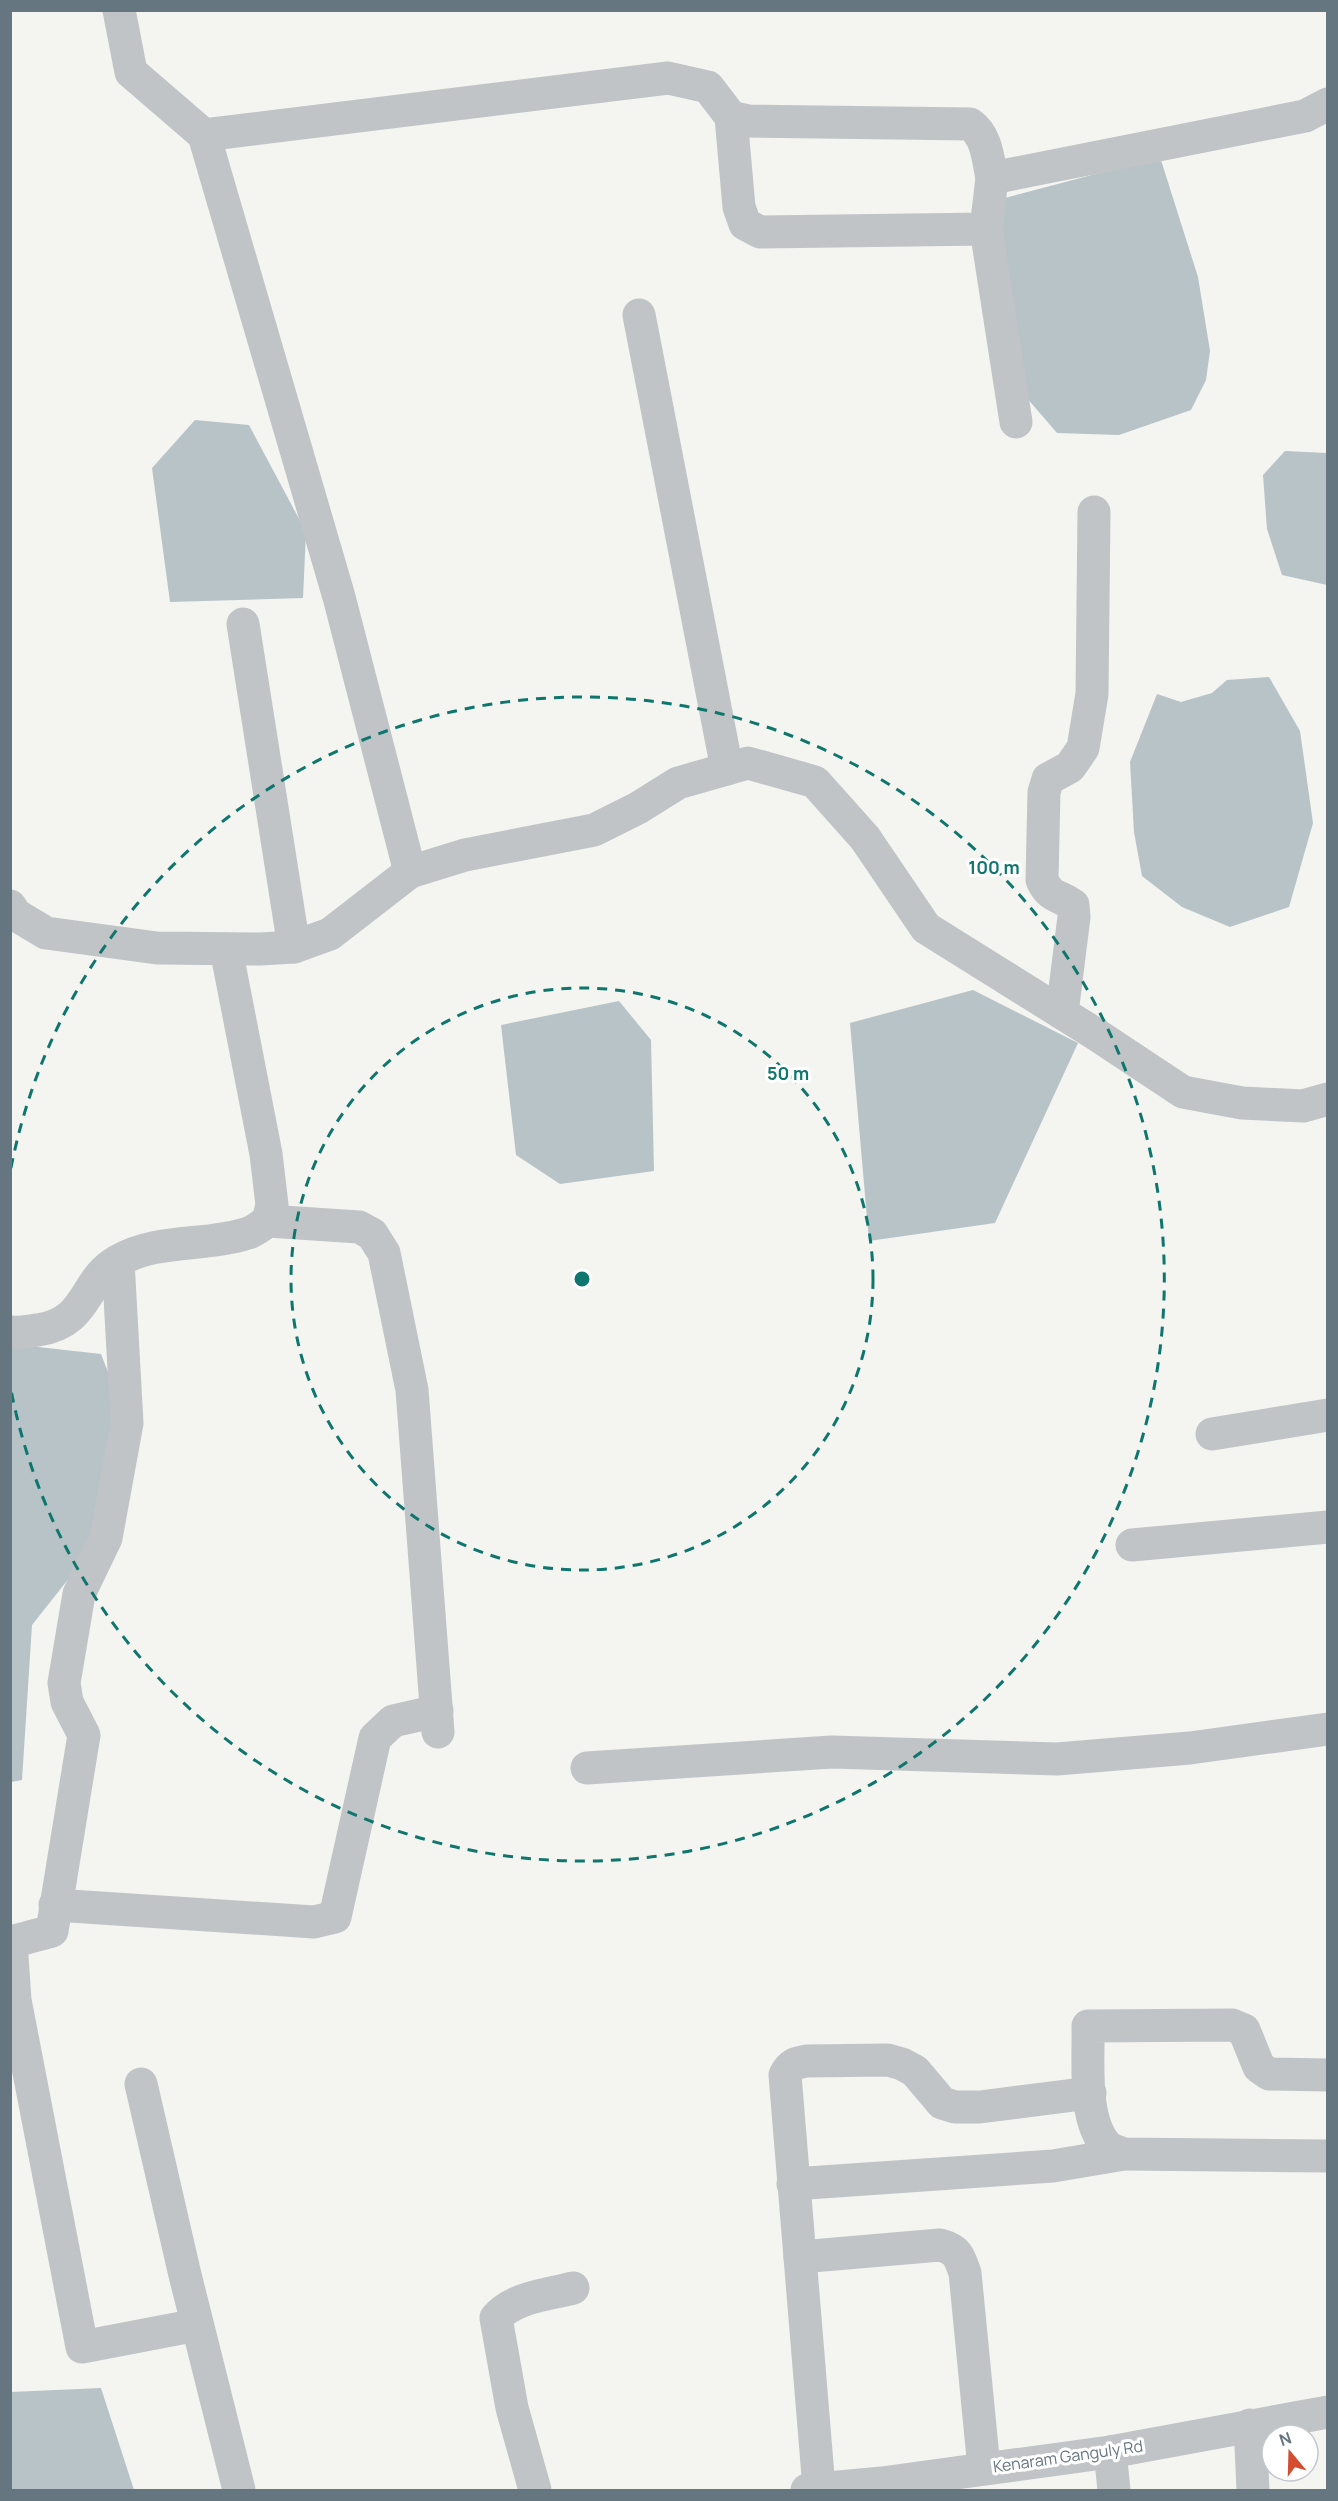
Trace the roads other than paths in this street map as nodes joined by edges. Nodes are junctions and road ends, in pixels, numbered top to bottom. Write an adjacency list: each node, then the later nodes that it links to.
1 (119, 10): 4 (street)
2 (1328, 104): 5 (street)
3 (731, 117): 4 (street); 5 (street); 6 (street)
4 (204, 135): 12 (street)
5 (992, 178): 6 (street)
6 (986, 229): 8 (street)
7 (639, 315): 11 (street)
8 (1016, 422)
9 (1094, 512): 16 (street)
10 (243, 624): 14 (street)
11 (727, 769): 12 (street); 16 (street)
12 (410, 872): 14 (street)
13 (10, 906): 15 (street)
14 (294, 947): 15 (street)
15 (226, 949): 18 (street)
16 (1062, 1013): 17 (street)
17 (1328, 1099)
18 (268, 1221): 19 (street); 27 (street)
19 (118, 1261): 20 (street); 27 (street)
20 (10, 1332)
21 (1328, 1415): 22 (street)
22 (1212, 1434)
23 (1328, 1527): 24 (street)
24 (1132, 1545)
25 (1328, 1729): 26 (street)
26 (587, 1768)
27 (55, 1905): 36 (street)
28 (1328, 2075): 30 (street)
29 (141, 2084): 36 (street)
30 (1090, 2093): 31 (street); 33 (street)
31 (1124, 2154): 32 (street); 33 (street)
32 (1328, 2156)
33 (793, 2184): 34 (street)
34 (800, 2257): 40 (street); 42 (street)
35 (573, 2288): 44 (street)
36 (197, 2325): 43 (street)
37 (1328, 2412): 38 (street, Kenaram Ganguly Rd)
38 (1250, 2425): 39 (street, Kenaram Ganguly Rd); 46 (street)
39 (1110, 2452): 40 (street, Kenaram Ganguly Rd); 45 (street)
40 (984, 2468): 41 (street, Kenaram Ganguly Rd)
41 (903, 2485): 42 (street, Kenaram Ganguly Rd)
42 (813, 2489)
43 (239, 2490)
44 (535, 2490)
45 (1114, 2490)
46 (1253, 2490)

